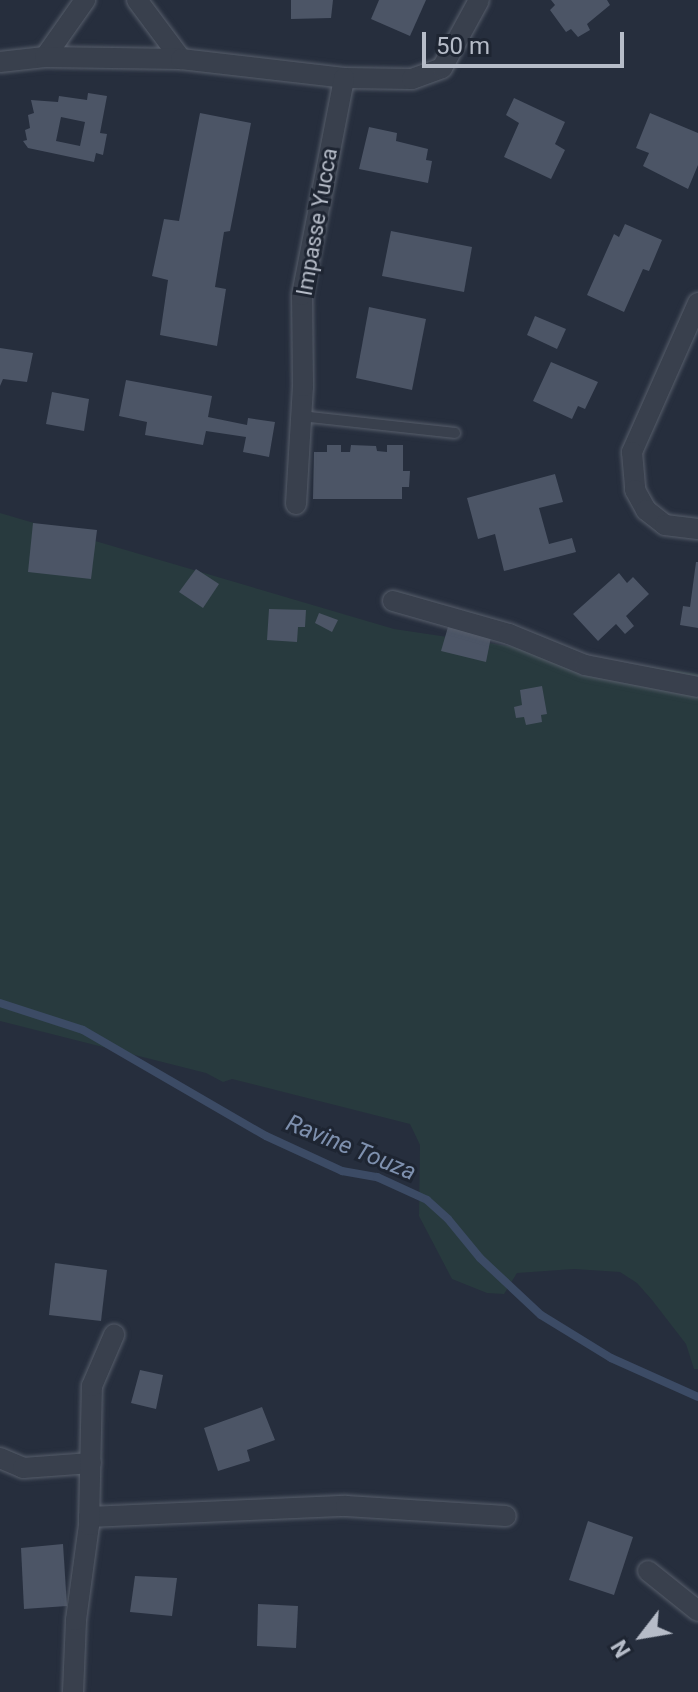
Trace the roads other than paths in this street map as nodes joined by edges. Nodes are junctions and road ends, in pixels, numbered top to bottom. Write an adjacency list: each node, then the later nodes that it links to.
1 (85, 0): 4 (street)
2 (137, 0): 5 (street)
3 (479, 0): 7 (street)
4 (45, 57): 5 (street); 6 (street)
5 (181, 59): 7 (street)
6 (0, 62)
7 (344, 78): 9 (street, Impasse Yucca)
8 (698, 303): 12 (street)
9 (301, 416): 10 (lane); 11 (street, Impasse Yucca)
10 (455, 433)
11 (296, 504)
12 (698, 529)
13 (393, 601): 14 (street)
14 (698, 687)
15 (114, 1335): 17 (street)
16 (0, 1458): 17 (street)
17 (91, 1463): 19 (street)
18 (506, 1516): 19 (street)
19 (89, 1517): 22 (street)
20 (648, 1571): 21 (street)
21 (698, 1611)
22 (73, 1692)

